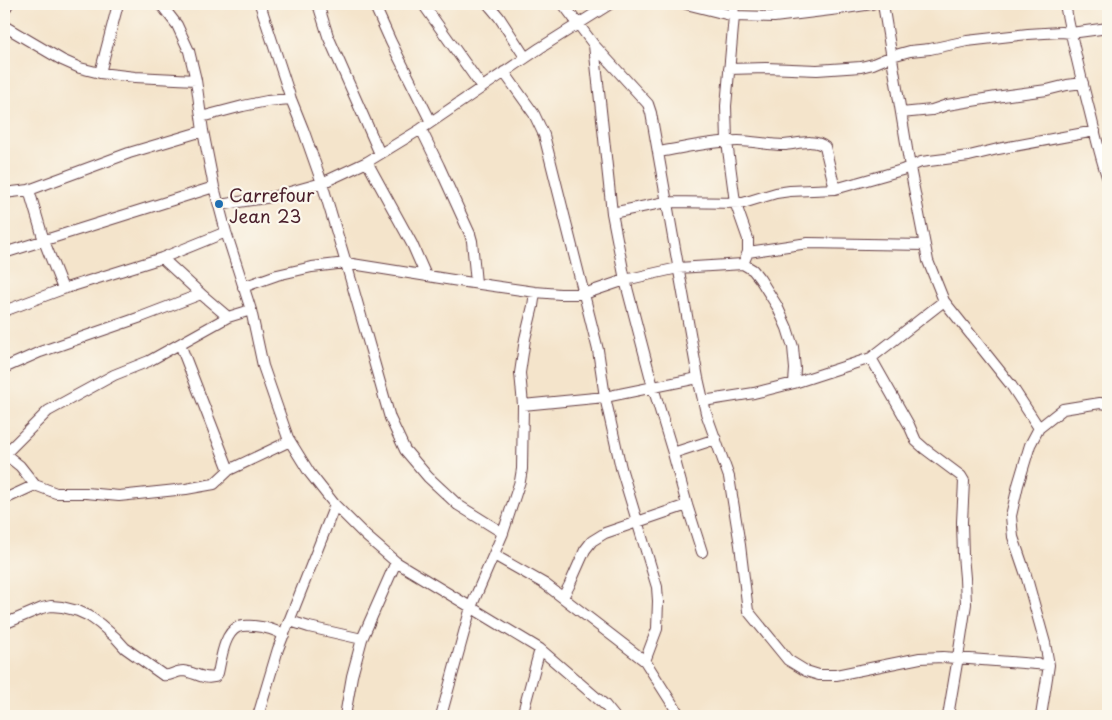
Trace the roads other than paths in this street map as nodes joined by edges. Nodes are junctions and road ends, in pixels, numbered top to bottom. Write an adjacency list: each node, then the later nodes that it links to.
1 (8, 4): 16 (street)
2 (118, 4): 27 (street)
3 (260, 4): 31 (street)
4 (318, 4): 40 (street)
5 (374, 4): 34 (street)
6 (423, 4): 30 (street)
7 (488, 4): 24 (street)
8 (563, 4): 18 (street)
9 (610, 4): 18 (street)
10 (686, 4): 17 (street)
11 (733, 4): 17 (street)
12 (872, 4): 17 (street)
13 (883, 4): 23 (street)
14 (1065, 4): 21 (street)
15 (161, 5): 28 (street)
16 (4, 12)
17 (734, 16): 25 (street)
18 (578, 23): 22 (street); 24 (street)
19 (4, 26): 27 (street)
20 (1108, 28): 21 (street)
21 (1071, 33): 23 (street); 29 (street)
22 (594, 45): 39 (street); 52 (street)
23 (892, 56): 25 (street); 32 (street)
24 (525, 57): 26 (street)
25 (729, 69): 38 (street)
26 (504, 72): 30 (street); 69 (street)
27 (100, 73): 28 (street)
28 (196, 80): 33 (street)
29 (1083, 83): 32 (street); 37 (street)
30 (482, 87): 34 (street)
31 (291, 99): 33 (street); 44 (street)
32 (901, 113): 42 (street)
33 (201, 117): 36 (street)
34 (431, 122): 35 (street)
35 (421, 129): 40 (street); 64 (street)
36 (203, 131): 45 (street); 47 (street)
37 (1094, 131): 42 (street); 43 (street)
38 (727, 142): 39 (street); 46 (street); 50 (street)
39 (658, 152): 49 (street)
40 (380, 154): 41 (street)
41 (367, 162): 44 (street); 62 (street)
42 (910, 166): 46 (street); 55 (street)
43 (1108, 179)
44 (322, 183): 51 (street); 59 (street)
45 (214, 187): 51 (street); 54 (street)
46 (835, 189): 50 (street)
47 (29, 190): 48 (street); 54 (street)
48 (4, 193)
49 (666, 202): 50 (street); 52 (street); 61 (street)
50 (735, 202): 56 (street)
51 (219, 205): 53 (street)
52 (612, 213): 63 (street)
53 (226, 232): 58 (street); 65 (street)
54 (44, 241): 57 (street); 66 (street)
55 (925, 245): 56 (street); 70 (street)
56 (748, 252): 60 (street)
57 (4, 253)
58 (162, 258): 66 (street); 68 (street)
59 (346, 263): 62 (street); 65 (street); 95 (street)
60 (743, 264): 61 (street); 78 (street)
61 (678, 268): 63 (street); 77 (street)
62 (426, 276): 64 (street)
63 (625, 280): 69 (street); 79 (street)
64 (476, 283): 67 (street)
65 (244, 287): 71 (street)
66 (63, 290): 72 (street)
67 (535, 292): 69 (street); 83 (street)
68 (200, 294): 73 (street); 76 (street)
69 (584, 294): 80 (street)
70 (944, 301): 75 (street); 84 (street)
71 (251, 310): 73 (street); 86 (street)
72 (4, 311)
73 (228, 317): 74 (street)
74 (180, 344): 88 (street); 89 (street)
75 (871, 358): 78 (street); 106 (street)
76 (4, 368)
77 (698, 378): 79 (street); 81 (street)
78 (794, 383): 81 (street)
79 (652, 387): 80 (street); 87 (street)
80 (605, 397): 83 (street); 94 (street)
81 (703, 401): 85 (street)
82 (1108, 404): 84 (street)
83 (524, 405): 95 (street)
84 (1039, 428): 108 (street)
85 (716, 438): 87 (street); 106 (street)
86 (290, 441): 89 (street); 92 (street)
87 (673, 453): 93 (street)
88 (4, 455): 90 (street)
89 (229, 470): 90 (street)
90 (35, 485): 91 (street)
91 (4, 498)
92 (335, 504): 98 (street); 101 (street)
93 (686, 505): 94 (street); 96 (street)
94 (637, 521): 99 (street); 107 (street)
95 (503, 533): 97 (street)
96 (702, 552)
97 (494, 555): 99 (street); 100 (street)
98 (396, 562): 100 (street); 104 (street)
99 (563, 597): 107 (street)
100 (471, 607): 105 (street); 111 (street)
101 (290, 621): 103 (street); 104 (street)
102 (4, 624): 103 (street)
103 (284, 635): 109 (street)
104 (362, 639): 110 (street)
105 (540, 649): 112 (street); 113 (street)
106 (958, 657): 108 (street); 115 (street)
107 (645, 661): 114 (street)
108 (1049, 665): 116 (street)
109 (258, 716)
110 (345, 716)
111 (442, 716)
112 (522, 716)
113 (614, 716)
114 (680, 716)
115 (948, 716)
116 (1041, 716)

